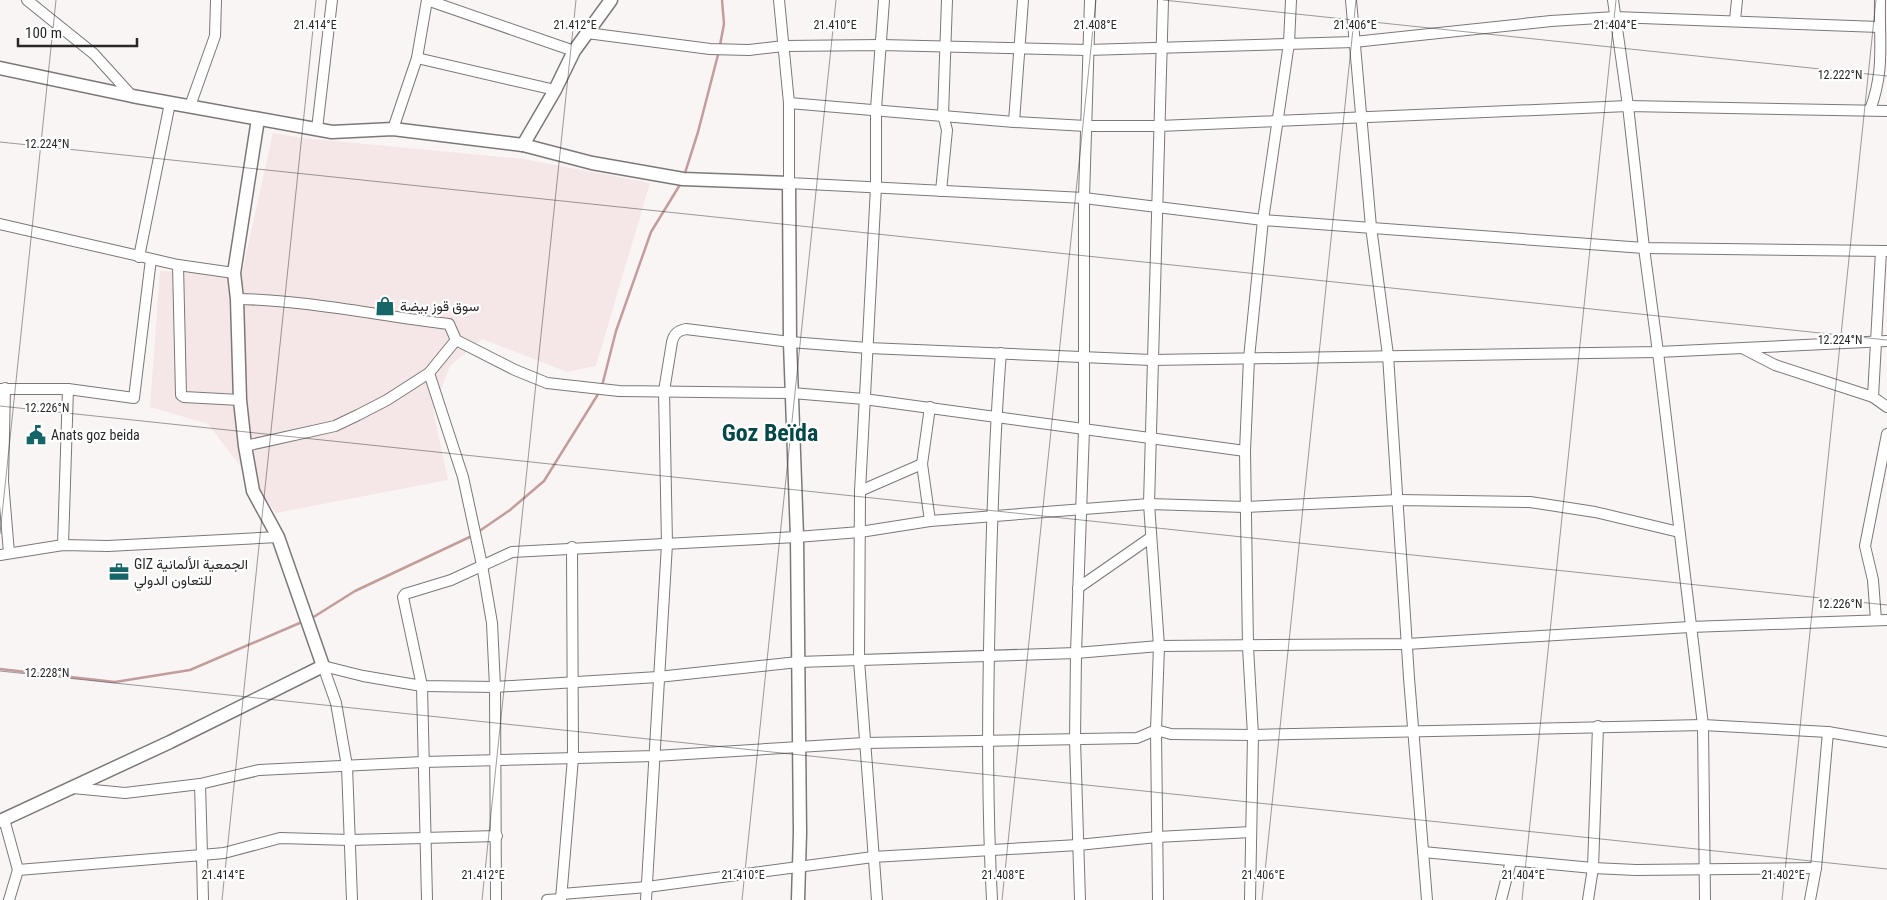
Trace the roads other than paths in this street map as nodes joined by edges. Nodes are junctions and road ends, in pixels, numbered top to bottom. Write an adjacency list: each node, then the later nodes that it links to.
1 (27, 0): 35 (street)
2 (216, 0): 38 (street)
3 (332, 0): 50 (street)
4 (427, 0): 29 (street); 30 (street)
5 (611, 0): 20 (main road)
6 (779, 0): 25 (street)
7 (884, 0): 23 (street)
8 (947, 0): 24 (street)
9 (1023, 0): 26 (street)
10 (1090, 0): 28 (street)
11 (1163, 0): 27 (street)
12 (1291, 0): 22 (street)
13 (1351, 0): 21 (street)
14 (1613, 0): 17 (street)
15 (1737, 0): 18 (street)
16 (1880, 0): 19 (street)
17 (1615, 17): 18 (street); 21 (street); 39 (street)
18 (1735, 20): 19 (street)
19 (1880, 27): 31 (street)
20 (587, 33): 25 (street); 29 (main road)
21 (1354, 42): 22 (street); 44 (street)
22 (1289, 43): 27 (street); 46 (street)
23 (881, 45): 24 (street); 25 (street); 40 (street)
24 (947, 45): 26 (street); 43 (street)
25 (784, 46): 37 (street)
26 (1018, 47): 28 (street); 47 (street)
27 (1162, 47): 28 (street); 49 (street)
28 (1087, 50): 48 (street)
29 (574, 51): 34 (main road)
30 (417, 58): 34 (street); 51 (street)
31 (1882, 67): 33 (street); 41 (street)
32 (0, 68): 35 (main road)
33 (1887, 89)
34 (555, 90): 52 (main road)
35 (132, 96): 36 (main road)
36 (170, 103): 38 (main road); 63 (street)
37 (788, 103): 40 (street); 53 (street)
38 (190, 106): 45 (main road)
39 (1628, 106): 41 (street); 44 (street); 61 (street)
40 (876, 109): 43 (street); 54 (street)
41 (1870, 110): 42 (street)
42 (1887, 111)
43 (943, 115): 47 (street); 55 (street)
44 (1362, 118): 46 (street); 60 (street)
45 (258, 119): 50 (main road); 66 (main road)
46 (1278, 121): 49 (street); 58 (street)
47 (1014, 122): 48 (street)
48 (1086, 126): 49 (street); 56 (street)
49 (1159, 126): 57 (street)
50 (317, 129): 51 (main road)
51 (393, 129): 52 (main road)
52 (523, 145): 53 (main road)
53 (789, 183): 54 (street); 71 (main road)
54 (876, 187): 55 (street); 72 (street)
55 (941, 191): 56 (street)
56 (1084, 198): 57 (street); 78 (street)
57 (1157, 206): 58 (street); 79 (street)
58 (1263, 220): 60 (street); 77 (street)
59 (0, 224): 63 (street)
60 (1371, 227): 61 (street); 76 (street)
61 (1644, 248): 62 (street); 74 (street)
62 (1884, 251): 69 (street)
63 (139, 257): 64 (street)
64 (151, 259): 65 (street); 82 (street)
65 (178, 265): 66 (street); 87 (street)
66 (234, 273): 67 (main road)
67 (237, 299): 68 (street); 87 (main road)
68 (456, 340): 80 (street); 83 (street)
69 (1875, 341): 70 (street); 73 (street); 85 (street)
70 (1887, 341)
71 (790, 342): 72 (street); 83 (street); 84 (main road)
72 (868, 348): 75 (street); 86 (street)
73 (1744, 348): 74 (street); 85 (street)
74 (1658, 352): 76 (street); 105 (street)
75 (1001, 353): 78 (street); 90 (street)
76 (1388, 355): 77 (street); 98 (street)
77 (1249, 358): 79 (street); 95 (street)
78 (1084, 359): 79 (street); 91 (street)
79 (1152, 360): 93 (street)
80 (429, 373): 94 (street); 113 (street)
81 (2, 388): 82 (street); 112 (street)
82 (68, 389): 110 (street)
83 (664, 391): 84 (street); 109 (street)
84 (792, 393): 86 (street); 107 (main road)
85 (1873, 398): 89 (street)
86 (864, 399): 88 (street); 97 (street)
87 (240, 400): 94 (main road)
88 (930, 407): 90 (street); 96 (street)
89 (1887, 407)
90 (996, 415): 91 (street); 102 (street)
91 (1084, 430): 93 (street); 101 (street)
92 (1887, 434): 115 (street)
93 (1151, 439): 95 (street); 99 (street)
94 (245, 446): 106 (main road)
95 (1245, 451): 100 (street)
96 (922, 464): 97 (street); 103 (street)
97 (860, 491): 104 (street)
98 (1398, 500): 100 (street); 105 (street); 117 (street)
99 (1149, 504): 100 (street); 101 (street); 108 (street)
100 (1245, 507): 119 (street)
101 (1082, 510): 102 (street); 114 (street)
102 (992, 517): 103 (street); 121 (street)
103 (930, 521): 104 (street)
104 (860, 532): 107 (street); 122 (street)
105 (1679, 532): 116 (street)
106 (278, 537): 110 (street); 124 (main road)
107 (797, 537): 109 (street); 123 (main road)
108 (1150, 538): 114 (street); 118 (street)
109 (667, 544): 111 (street); 125 (street)
110 (63, 545): 112 (street)
111 (572, 548): 113 (street); 126 (street)
112 (4, 554)
113 (482, 565): 127 (street); 128 (street)
114 (1078, 588): 120 (street)
115 (1882, 620): 116 (street)
116 (1690, 627): 117 (street); 129 (street)
117 (1407, 644): 119 (street); 132 (street)
118 (1158, 646): 119 (street); 120 (street); 131 (street)
119 (1248, 647): 134 (street)
120 (1076, 653): 121 (street); 136 (street)
121 (988, 656): 122 (street); 135 (street)
122 (858, 660): 123 (street); 138 (street)
123 (798, 662): 125 (street); 139 (main road)
124 (323, 666): 127 (street); 144 (street); 146 (main road)
125 (658, 677): 126 (street); 140 (street)
126 (572, 684): 128 (street); 141 (street)
127 (422, 686): 128 (street); 143 (street)
128 (495, 687): 142 (street)
129 (1703, 725): 130 (street); 133 (street); 162 (street)
130 (1598, 726): 132 (street); 160 (street)
131 (1156, 730): 134 (street); 136 (street); 150 (street)
132 (1413, 730): 134 (street); 155 (street)
133 (1828, 732): 137 (street); 161 (street)
134 (1253, 735): 148 (street)
135 (988, 740): 136 (street); 138 (street); 154 (street)
136 (1075, 740): 153 (street)
137 (1887, 742)
138 (864, 744): 139 (street); 157 (street)
139 (800, 747): 140 (street); 159 (main road)
140 (655, 756): 141 (street); 164 (street)
141 (573, 758): 142 (street); 165 (street)
142 (496, 759): 143 (street); 149 (street)
143 (423, 762): 144 (street); 151 (street)
144 (347, 766): 145 (street); 152 (street)
145 (200, 784): 146 (street); 156 (street)
146 (74, 788): 147 (main road)
147 (2, 820): 163 (street)
148 (1251, 832): 150 (street); 178 (street)
149 (497, 836): 151 (street); 170 (street)
150 (1157, 837): 153 (street); 177 (street)
151 (424, 838): 152 (street); 169 (street)
152 (350, 840): 156 (street); 168 (street)
153 (1078, 846): 154 (street); 176 (street)
154 (990, 849): 157 (street); 175 (street)
155 (1424, 852): 158 (street); 179 (street)
156 (202, 855): 163 (street); 167 (street)
157 (873, 857): 159 (street); 174 (street)
158 (1511, 861): 160 (street); 180 (street)
159 (798, 867): 164 (street); 173 (main road)
160 (1593, 868): 162 (street); 181 (street)
161 (1816, 868): 162 (street); 183 (street)
162 (1704, 869): 182 (street)
163 (18, 870): 166 (street)
164 (647, 887): 165 (street); 172 (street)
165 (561, 898): 171 (street)
166 (9, 900)
167 (203, 900)
168 (352, 900)
169 (427, 900)
170 (496, 900)
171 (547, 900)
172 (646, 900)
173 (798, 900)
174 (877, 900)
175 (992, 900)
176 (1080, 900)
177 (1158, 900)
178 (1250, 900)
179 (1427, 900)
180 (1501, 900)
181 (1588, 900)
182 (1705, 900)
183 (1810, 900)

